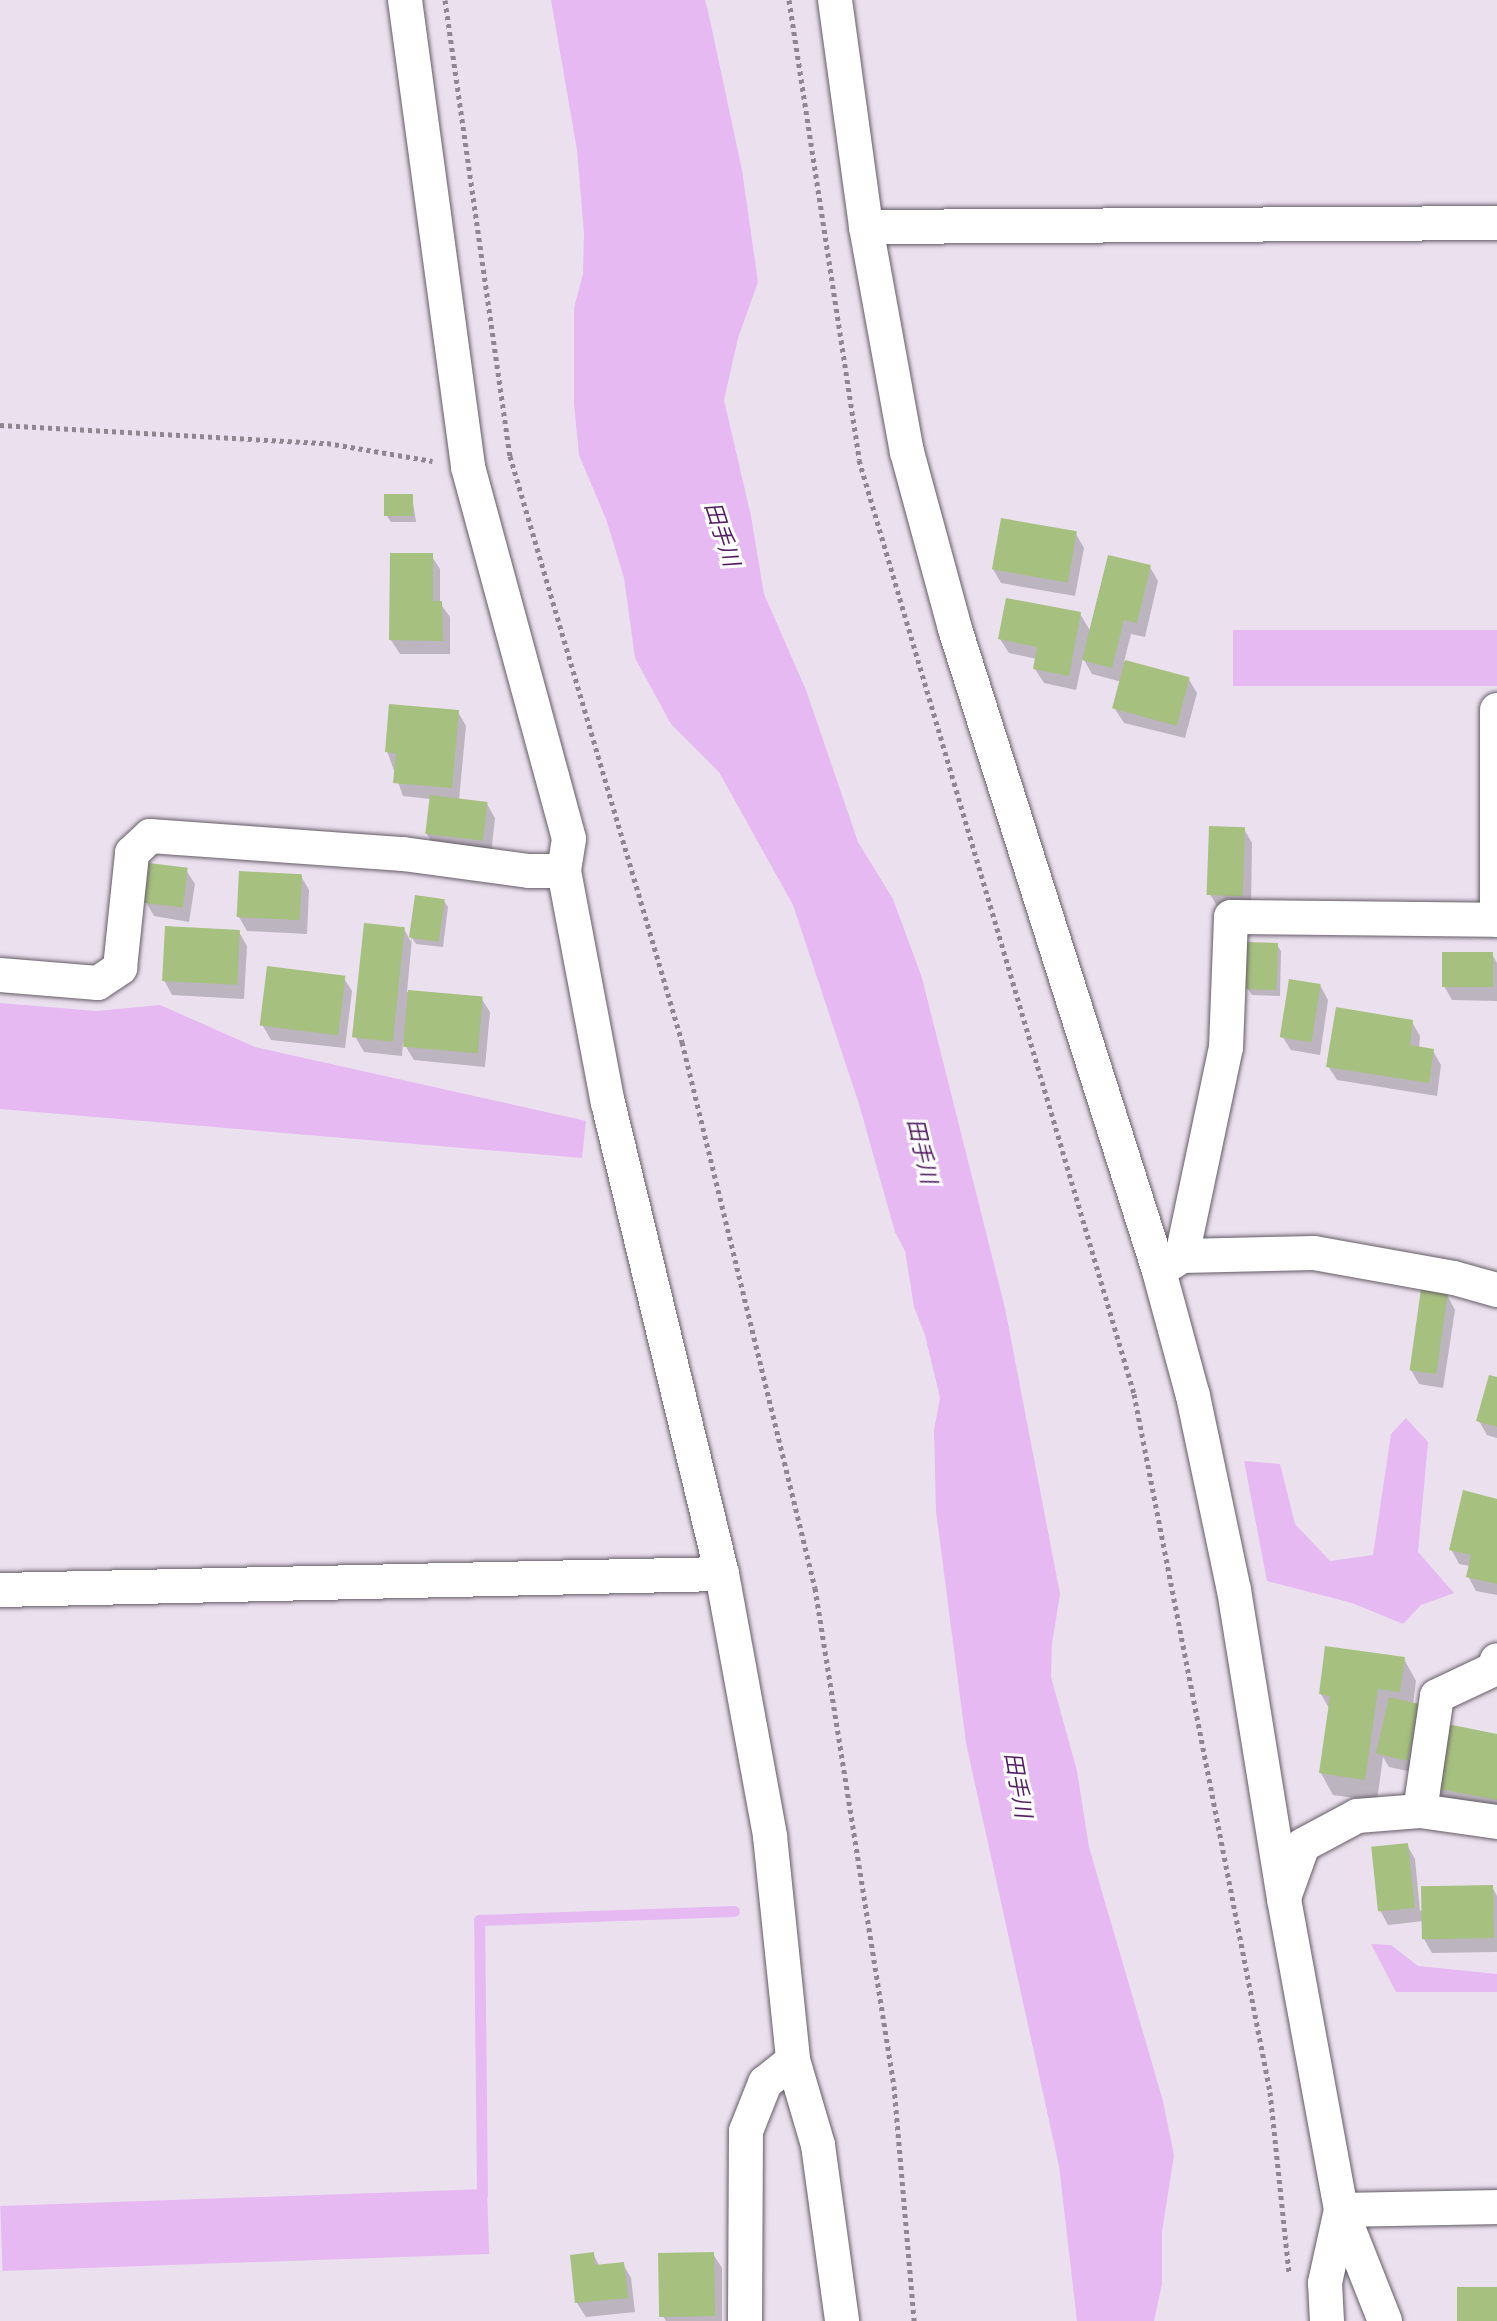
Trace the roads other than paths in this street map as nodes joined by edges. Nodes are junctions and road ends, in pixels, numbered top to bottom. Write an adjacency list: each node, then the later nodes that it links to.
1 (405, 0): 6 (street)
2 (835, 0): 4 (street)
3 (1497, 223): 4 (street)
4 (866, 227): 8 (street)
5 (1497, 710): 8 (street)
6 (564, 871): 7 (street); 10 (street)
7 (0, 975)
8 (1171, 1264): 9 (street); 15 (street)
9 (1497, 1290)
10 (722, 1574): 11 (street); 16 (street)
11 (0, 1590)
12 (1497, 1660): 13 (street)
13 (1420, 1811): 14 (street); 15 (street)
14 (1497, 1822)
15 (1284, 1899): 18 (street)
16 (793, 2060): 19 (street); 20 (street)
17 (1497, 2207): 18 (street)
18 (1341, 2210): 21 (street); 22 (street)
19 (745, 2321)
20 (842, 2321)
21 (1327, 2321)
22 (1385, 2321)

